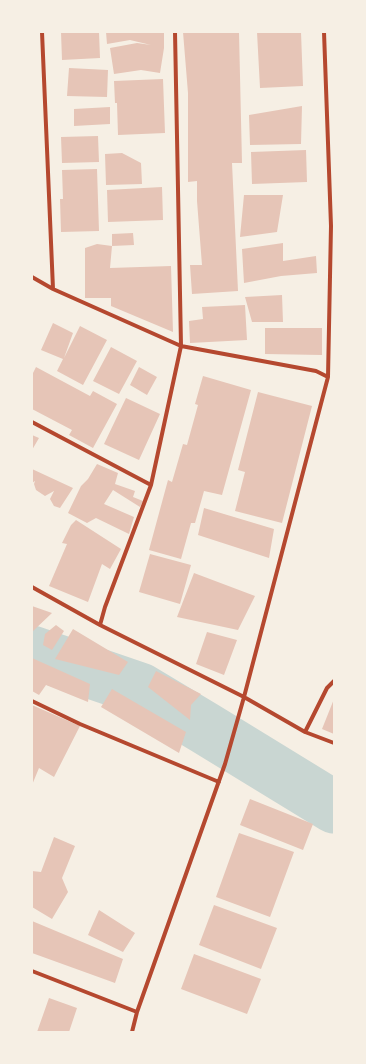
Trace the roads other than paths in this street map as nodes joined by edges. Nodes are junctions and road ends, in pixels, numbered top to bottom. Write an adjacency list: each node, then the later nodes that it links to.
1 (42, 32): 6 (street)
2 (174, 32): 9 (street)
3 (324, 32): 4 (street)
4 (332, 226): 7 (street)
5 (32, 277): 6 (street)
6 (53, 289): 9 (street)
7 (329, 333): 8 (street); 10 (street)
8 (334, 333)
9 (181, 346): 10 (street); 12 (street)
10 (328, 377): 16 (street)
11 (32, 422): 12 (street)
12 (151, 485): 14 (street)
13 (32, 587): 14 (street)
14 (100, 625): 16 (street)
15 (334, 681): 18 (street)
16 (244, 697): 18 (street); 20 (street)
17 (32, 701): 20 (street)
18 (305, 732): 19 (street)
19 (334, 743)
20 (219, 782): 22 (street)
21 (32, 971): 22 (street)
22 (137, 1012): 23 (street)
23 (132, 1032)

